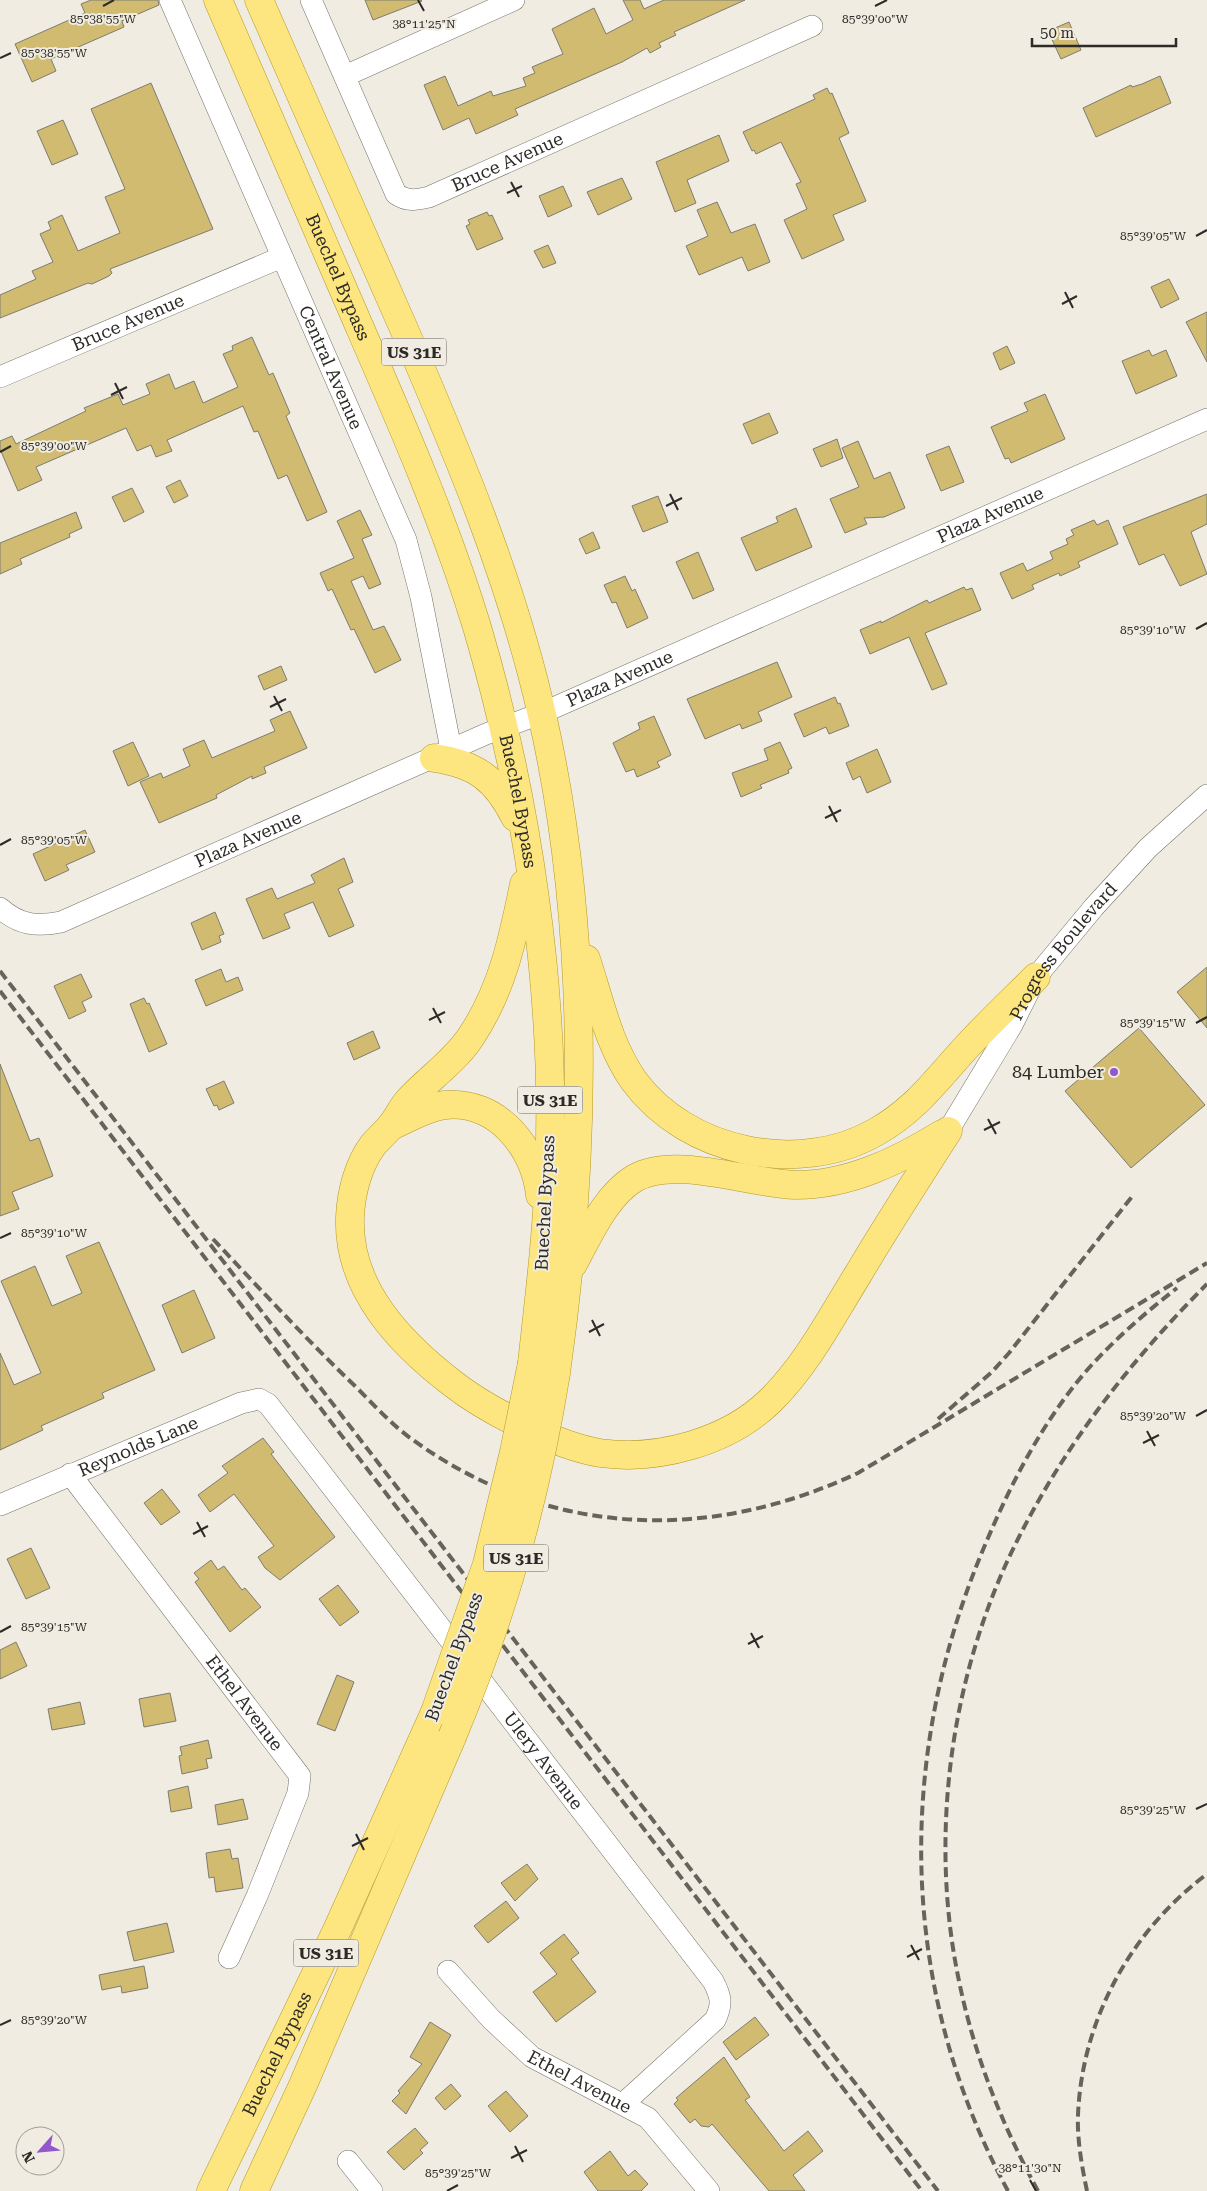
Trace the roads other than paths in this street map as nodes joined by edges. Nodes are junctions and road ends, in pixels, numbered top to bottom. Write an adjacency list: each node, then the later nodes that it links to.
1 (170, 0): 8 (street, Central Avenue)
2 (218, 0): 12 (main road, Buechel Bypass / US 31E)
3 (259, 0): 11 (main road, Buechel Bypass / US 31E)
4 (311, 0): 7 (street, Bruce Avenue)
5 (514, 0): 7 (street)
6 (812, 26): 7 (street, Bruce Avenue)
7 (345, 76)
8 (282, 257): 9 (street, Bruce Avenue); 13 (street, Central Avenue)
9 (0, 377)
10 (1207, 419): 11 (street, Plaza Avenue)
11 (542, 713): 12 (street, Plaza Avenue); 17 (main road, Buechel Bypass / US 31E)
12 (502, 729): 13 (street, Plaza Avenue); 15 (main road, Buechel Bypass / US 31E)
13 (442, 754): 15 (main road); 16 (street, Plaza Avenue)
14 (1207, 795): 18 (street, Progress Boulevard)
15 (527, 849): 19 (main road); 21 (main road, Buechel Bypass / US 31E)
16 (0, 908)
17 (575, 925): 18 (main road); 22 (main road, Buechel Bypass / US 31E)
18 (1036, 977): 20 (street, Progress Boulevard)
19 (391, 1126): 20 (main road); 21 (main road)
20 (948, 1131): 22 (main road)
21 (544, 1245): 23 (main road, Buechel Bypass / US 31E)
22 (570, 1268): 23 (main road, Buechel Bypass / US 31E)
23 (544, 1368): 31 (main road, Buechel Bypass / US 31E, bridge); 32 (main road, Buechel Bypass / US 31E, bridge)
24 (273, 1411): 25 (street, Reynolds Lane); 29 (street, Ulery Avenue)
25 (70, 1474): 26 (street, Reynolds Lane); 27 (street, Ethel Avenue)
26 (0, 1505)
27 (229, 1958)
28 (448, 1971): 29 (street, Ethel Avenue)
29 (624, 2103): 34 (street, Ethel Avenue)
30 (348, 2161): 33 (street)
31 (211, 2191)
32 (254, 2191)
33 (372, 2191)
34 (709, 2191)

